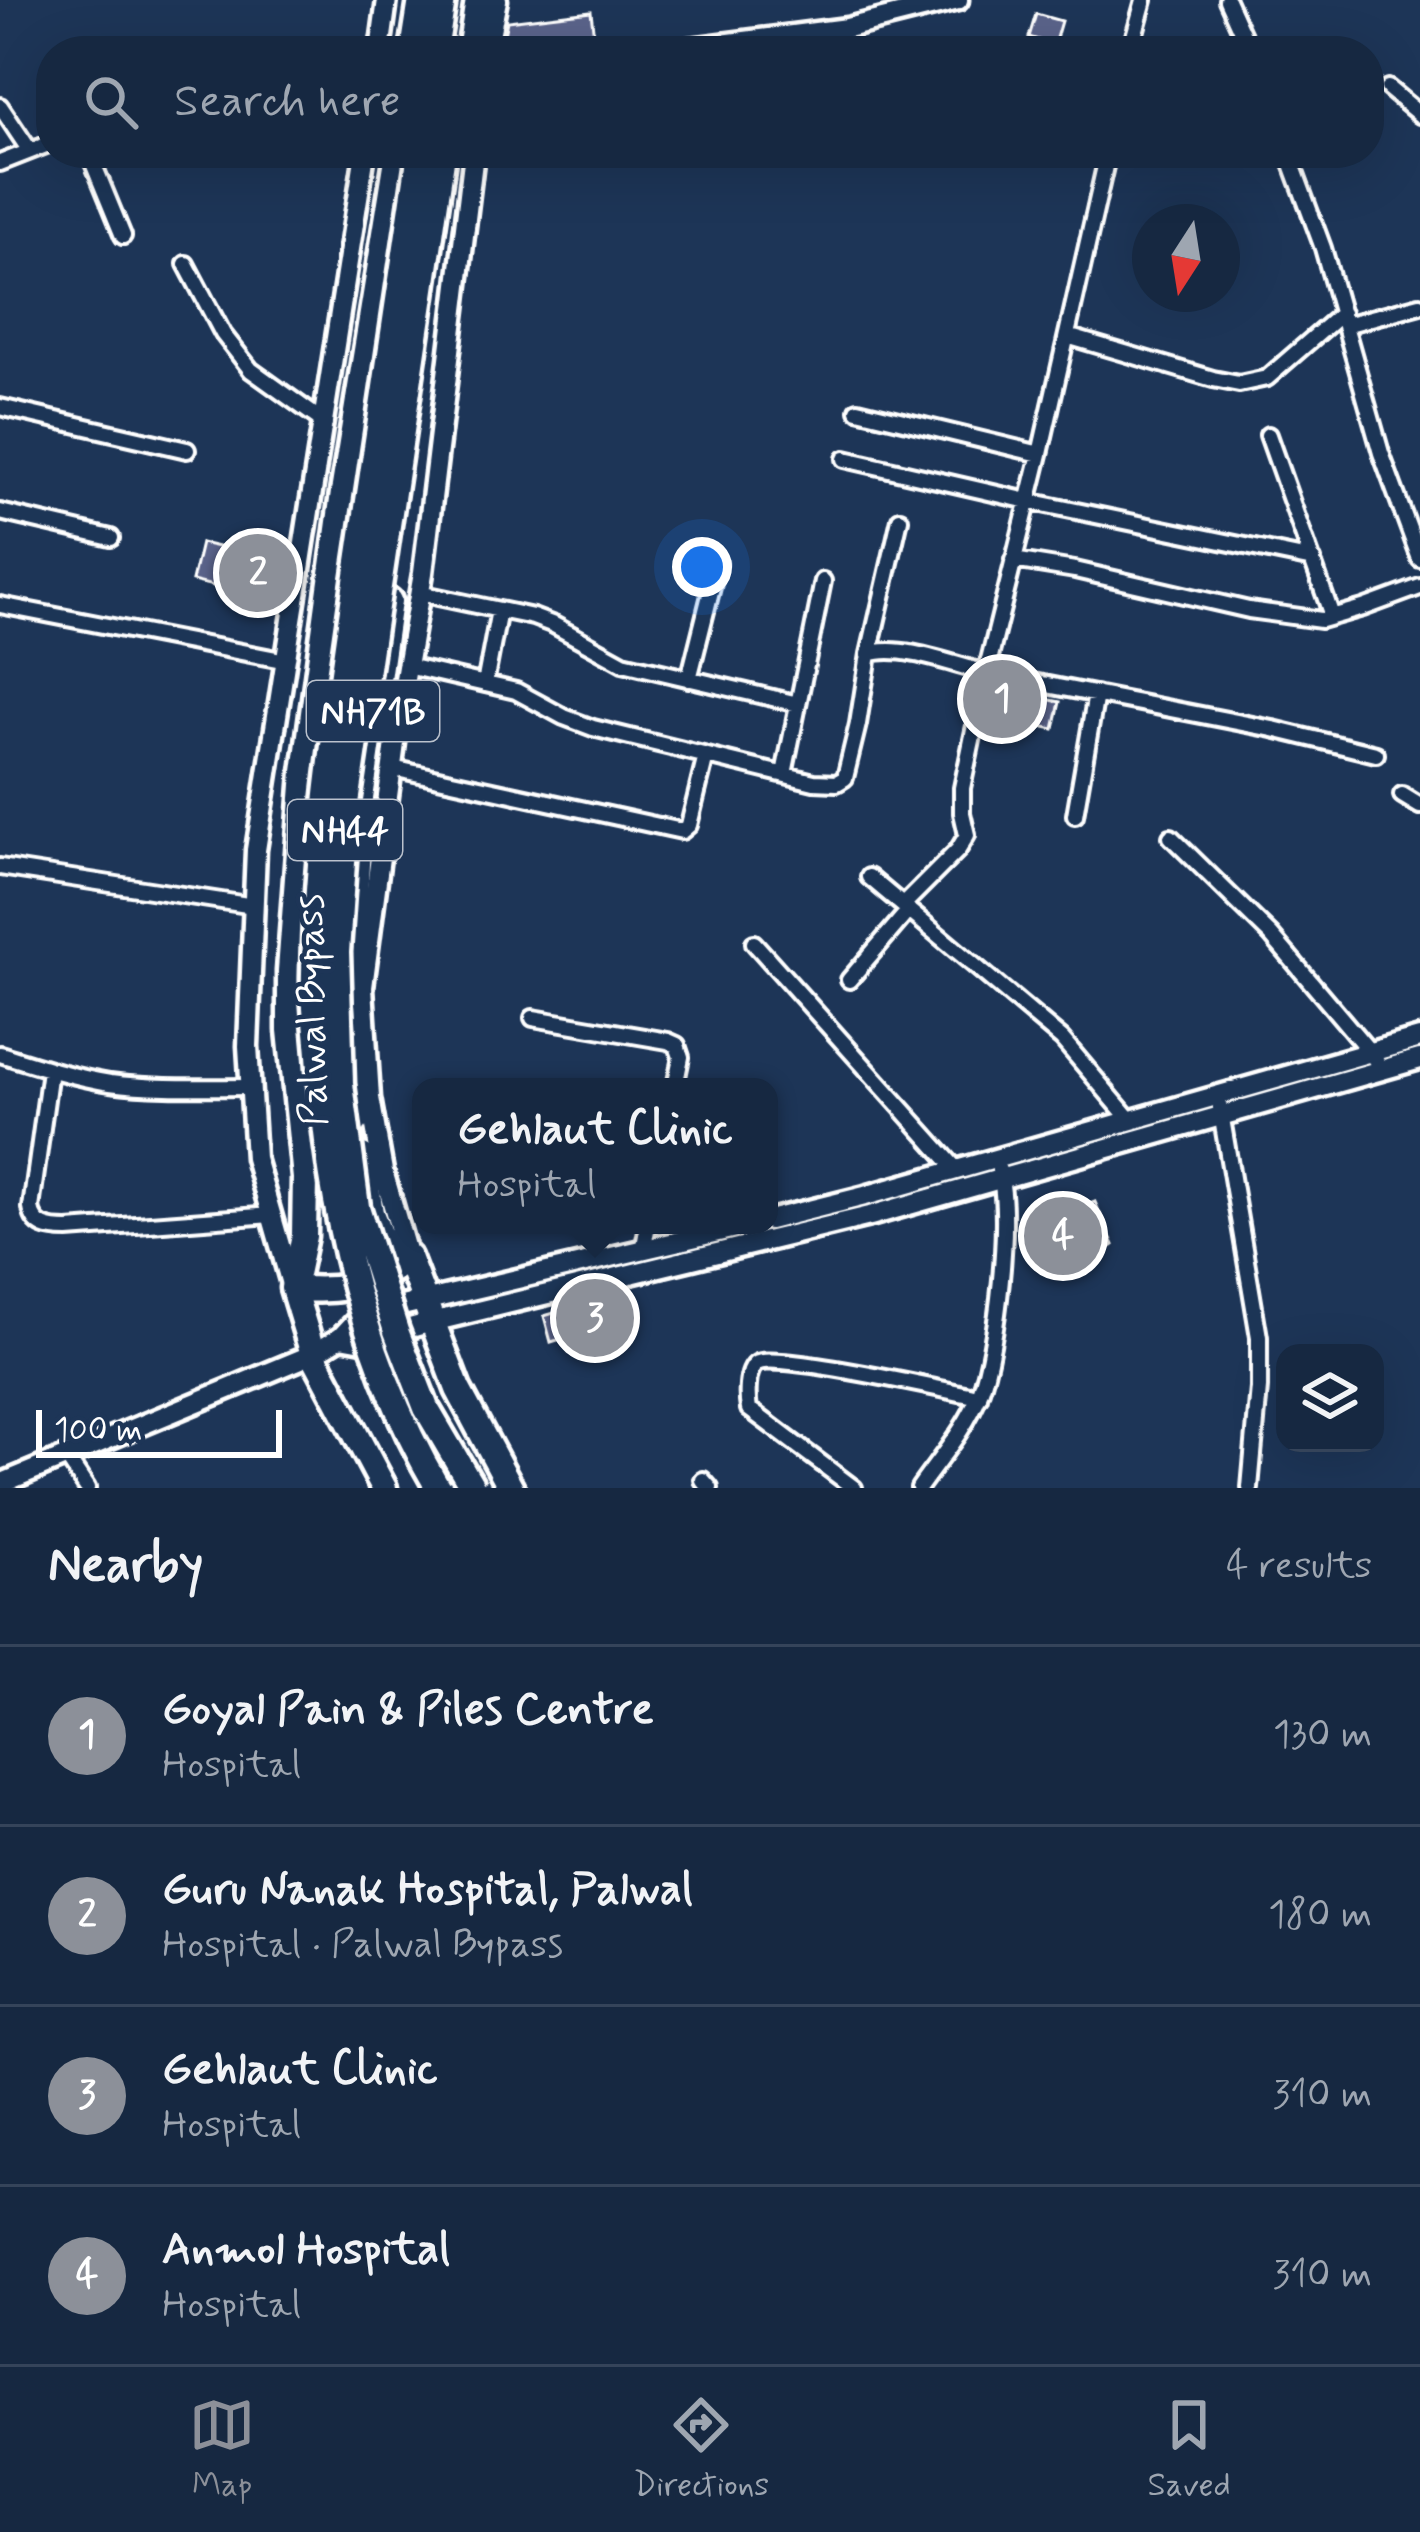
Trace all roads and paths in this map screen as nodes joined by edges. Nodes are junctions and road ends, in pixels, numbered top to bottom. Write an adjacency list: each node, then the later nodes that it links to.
1 (387, 0): 11 (street)
2 (421, 0): 12 (highway)
3 (443, 0): 13 (highway)
4 (466, 0): 14 (highway)
5 (478, 0): 15 (highway)
6 (497, 0): 16 (street)
7 (958, 0): 10 (street)
8 (1144, 0): 18 (street)
9 (1227, 0): 19 (street)
10 (932, 3): 17 (street)
11 (382, 36)
12 (415, 36)
13 (437, 36)
14 (460, 36)
15 (472, 36)
16 (490, 36)
17 (784, 36)
18 (1134, 36)
19 (1243, 36)
20 (1388, 88): 22 (street)
21 (0, 106): 24 (street)
22 (1420, 115)
23 (36, 149): 24 (street)
24 (30, 152): 25 (street)
25 (0, 163)
26 (95, 168): 35 (street)
27 (363, 168): 42 (street)
28 (396, 168): 106 (highway)
29 (418, 168): 115 (highway, Palwal Bypass / NH44, bridge)
30 (441, 168): 108 (highway, Palwal Bypass / NH44, bridge)
31 (452, 168): 104 (highway, NH71B)
32 (471, 168): 57 (street)
33 (1105, 168): 39 (street)
34 (1294, 168): 38 (street)
35 (124, 236)
36 (186, 264): 42 (street)
37 (1420, 305): 38 (street)
38 (1343, 319): 39 (street); 51 (street)
39 (1067, 336): 45 (street)
40 (0, 407): 44 (street)
41 (858, 410): 45 (street)
42 (325, 422): 62 (street)
43 (1268, 435): 53 (street)
44 (187, 450)
45 (1040, 454): 47 (street)
46 (845, 459): 47 (street)
47 (1028, 501): 52 (street); 53 (street)
48 (0, 512): 50 (street)
49 (900, 519): 61 (street)
50 (111, 538)
51 (1420, 559)
52 (1013, 560): 60 (street); 64 (street)
53 (1313, 560): 60 (street)
54 (718, 563): 65 (street)
55 (823, 580): 68 (street)
56 (1420, 587): 60 (street)
57 (419, 593): 59 (street); 63 (street)
58 (0, 605): 62 (street)
59 (499, 610): 65 (street); 66 (street)
60 (1332, 616)
61 (869, 654): 64 (street); 72 (street)
62 (287, 661): 79 (street)
63 (407, 666): 66 (street); 71 (street)
64 (986, 673): 67 (street); 80 (street)
65 (689, 679): 68 (street)
66 (485, 684): 70 (street)
67 (1096, 694): 69 (street); 75 (street)
68 (798, 704): 72 (street)
69 (1376, 754)
70 (706, 756): 71 (street); 72 (street)
71 (392, 768): 104 (street)
72 (784, 774)
73 (1402, 795): 74 (street)
74 (1420, 806)
75 (1075, 815)
76 (1171, 837): 85 (street)
77 (0, 867): 79 (street)
78 (869, 877): 80 (street)
79 (254, 906): 91 (street)
80 (906, 908): 82 (street); 94 (street)
81 (754, 943): 96 (street)
82 (849, 980)
83 (533, 1018): 90 (street)
84 (1420, 1038): 85 (street)
85 (1370, 1052): 89 (street); 92 (street)
86 (0, 1054): 88 (street)
87 (1420, 1059): 89 (street)
88 (50, 1070): 91 (street); 98 (street)
89 (1382, 1070): 93 (street)
90 (677, 1078)
91 (251, 1087): 98 (street)
92 (1216, 1096): 93 (street); 94 (street)
93 (1223, 1117): 97 (street); 120 (street)
94 (1131, 1121): 95 (street)
95 (996, 1159): 96 (street); 97 (street)
96 (957, 1170): 99 (street)
97 (1001, 1179): 107 (street); 110 (street)
98 (272, 1215): 106 (street)
99 (778, 1218)
100 (597, 1234): 105 (street)
101 (646, 1234): 103 (street)
102 (712, 1234): 103 (street)
103 (643, 1251): 105 (street)
104 (408, 1257): 106 (highway); 107 (highway)
105 (593, 1262): 107 (street)
106 (293, 1288): 109 (highway)
107 (428, 1311): 108 (street); 117 (highway)
108 (392, 1320): 109 (street); 116 (highway, Palwal Bypass / NH44, bridge)
109 (314, 1354): 111 (street); 114 (highway)
110 (979, 1396): 118 (street); 119 (street)
111 (66, 1456): 112 (street); 113 (street)
112 (0, 1484)
113 (87, 1488)
114 (384, 1488)
115 (438, 1488)
116 (473, 1488)
117 (512, 1488)
118 (854, 1488)
119 (919, 1488)
120 (1250, 1488)

